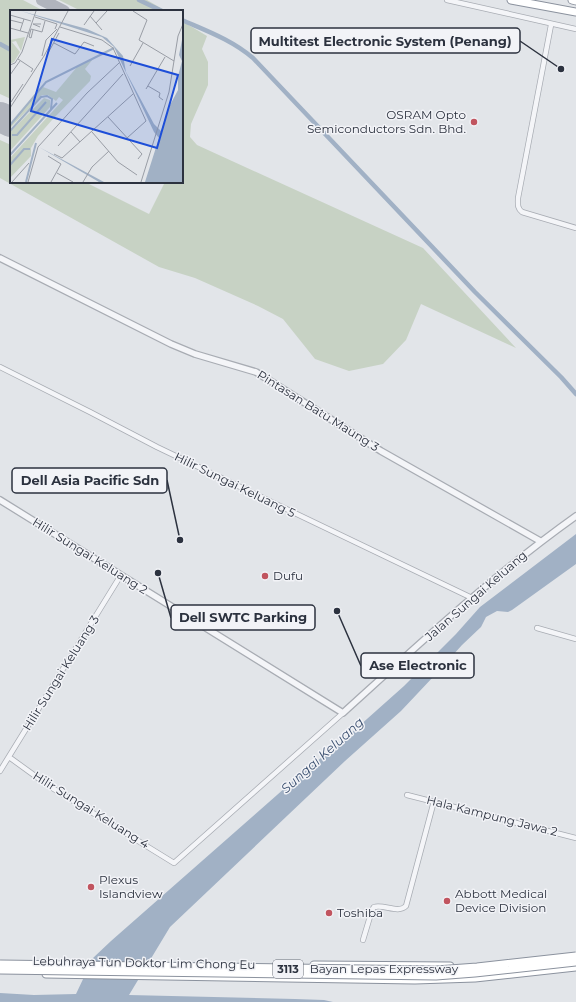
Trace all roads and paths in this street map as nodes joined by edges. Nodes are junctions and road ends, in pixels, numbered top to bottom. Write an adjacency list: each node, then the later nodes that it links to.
1 (447, 0): 6 (street)
2 (512, 0): 5 (highway)
3 (572, 0): 4 (highway)
4 (576, 0)
5 (576, 12)
6 (551, 25): 7 (street); 8 (street)
7 (576, 29)
8 (576, 228)
9 (0, 258): 13 (street, Pintasan Batu Maung 3)
10 (0, 367): 15 (street, Hilir Sungai Keluang 5)
11 (0, 500): 14 (street, Hilir Sungai Keluang 2)
12 (576, 516): 13 (street, Jalan Sungai Keluang)
13 (540, 541): 15 (street, Jalan Sungai Keluang)
14 (122, 576): 18 (street, Hilir Sungai Keluang 2); 19 (street, Hilir Sungai Keluang 3)
15 (472, 598): 18 (street, Jalan Sungai Keluang)
16 (537, 628): 17 (street)
17 (576, 639)
18 (343, 713): 19 (street, Hilir Sungai Keluang 4)
19 (9, 757): 20 (street, Hilir Sungai Keluang 3)
20 (0, 771)
21 (407, 795): 22 (street, Hala Kampung Jawa 2)
22 (434, 801): 23 (street, Hala Kampung Jawa 2); 24 (street)
23 (576, 838)
24 (363, 940)
25 (576, 952): 30 (highway, Lebuhraya Tun Doktor Lim Chong Eu / 3113)
26 (576, 956): 29 (highway, Bayan Lepas Expressway / 3113, bridge)
27 (0, 961): 30 (highway, Lebuhraya Tun Doktor Lim Chong Eu / 3113)
28 (576, 962): 32 (highway, Bayan Lepas Expressway / 3113, bridge)
29 (0, 964)
30 (435, 966): 34 (highway)
31 (576, 967): 34 (highway, Lebuhraya Tun Doktor Lim Chong Eu / 3113)
32 (0, 970)
33 (0, 973): 34 (highway, Lebuhraya Tun Doktor Lim Chong Eu / 3113)
34 (436, 980)

